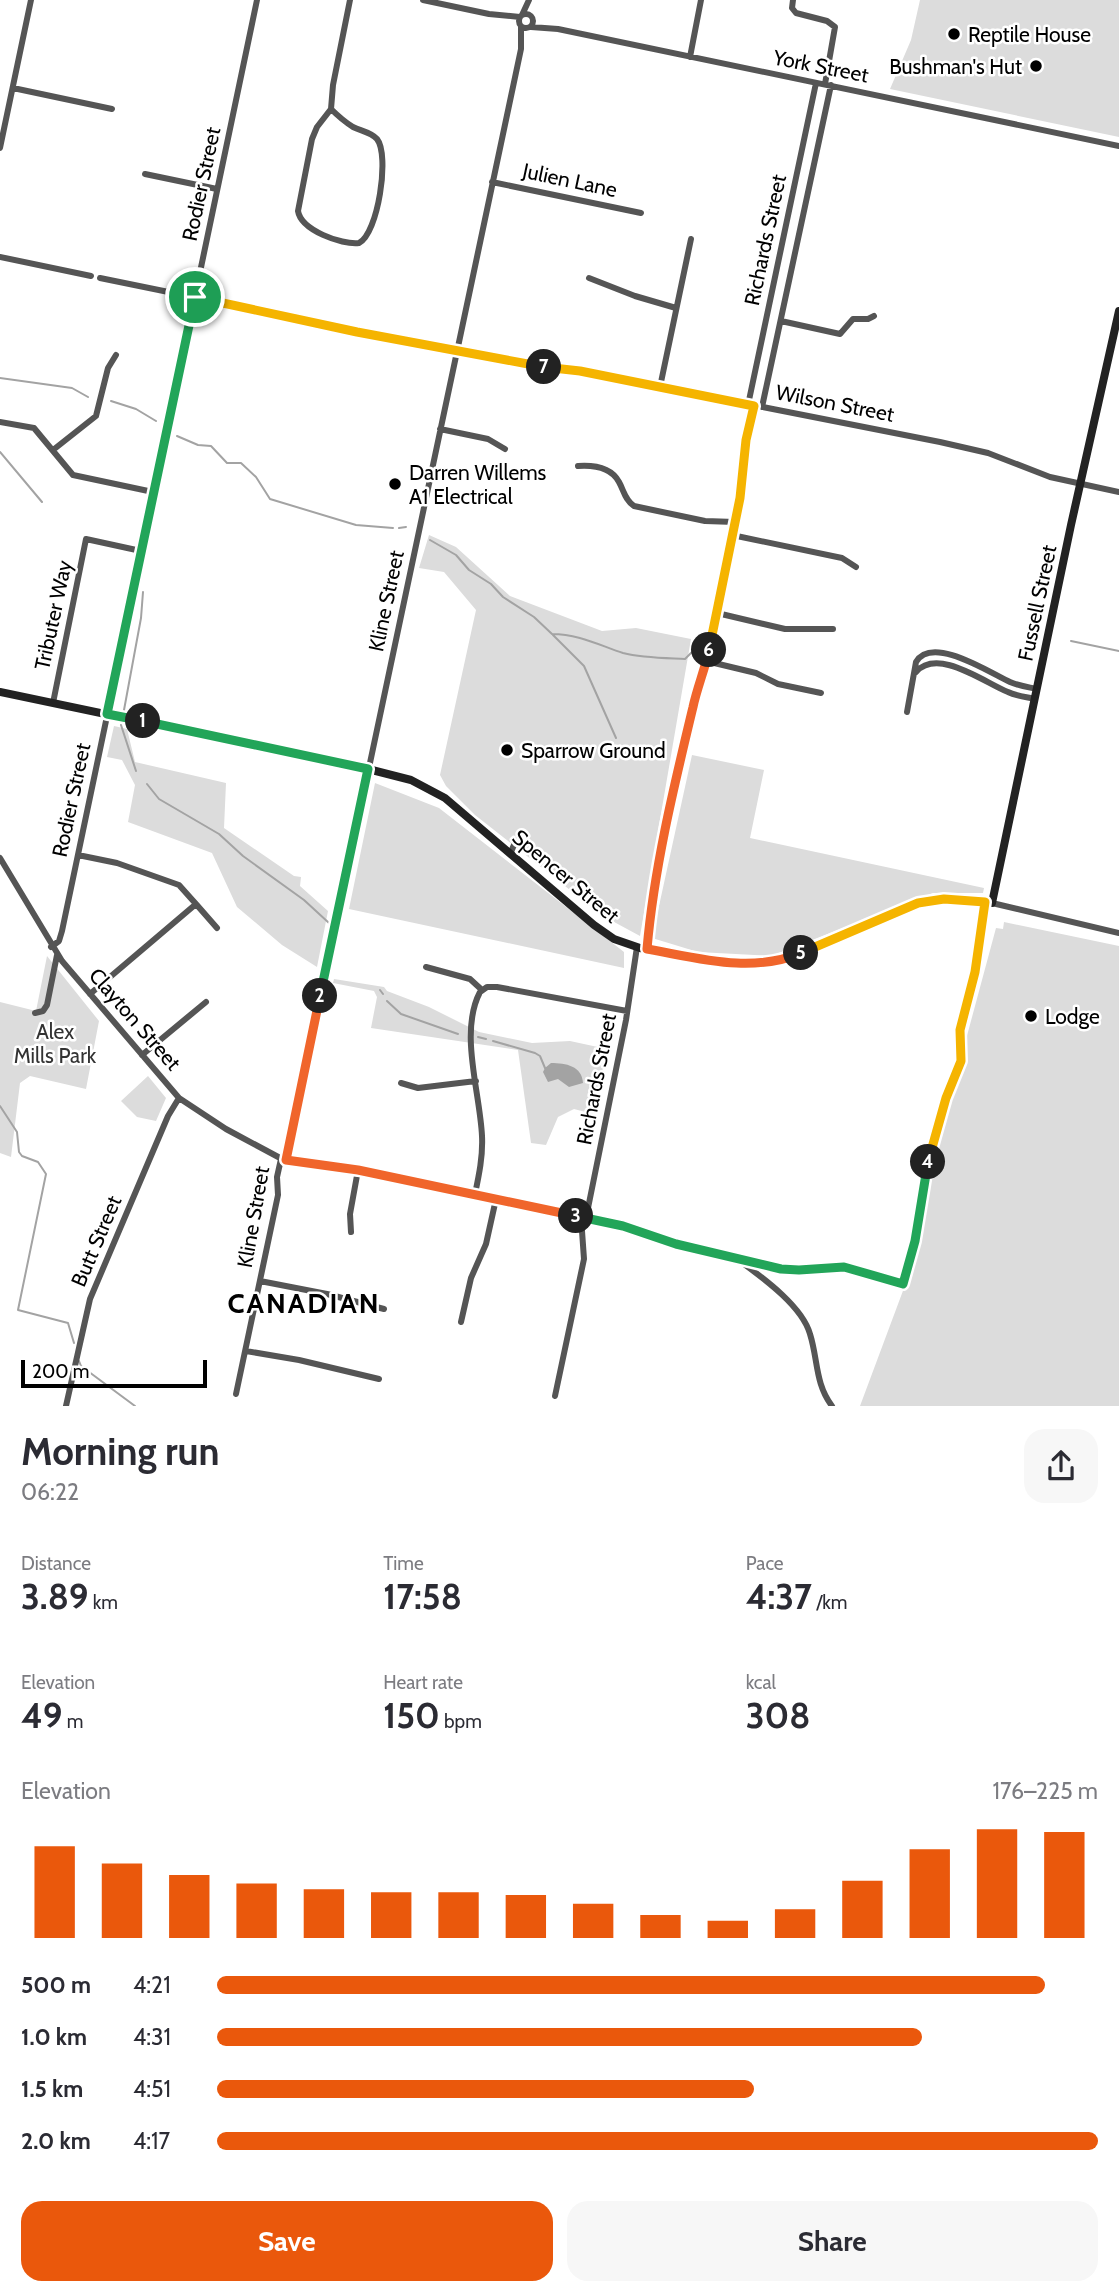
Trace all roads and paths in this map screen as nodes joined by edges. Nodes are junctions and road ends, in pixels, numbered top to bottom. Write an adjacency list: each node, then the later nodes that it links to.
1 (31, 0): 18 (street)
2 (257, 0): 25 (street, Rodier Street)
3 (350, 0): 20 (street)
4 (423, 0): 8 (street)
5 (531, 0): 9 (street); 10 (street)
6 (701, 0): 15 (street)
7 (793, 0): 17 (street, Richards Street)
8 (489, 14): 9 (street); 11 (street)
9 (521, 16): 10 (street, York Street); 11 (street, Kline Street)
10 (532, 17): 12 (street, Kline Street); 13 (street, York Street)
11 (520, 26): 12 (street, York Street); 14 (street, Kline Street)
12 (530, 28): 13 (street, York Street); 14 (street, Kline Street)
13 (558, 29): 15 (street, York Street)
14 (521, 48): 24 (street, Kline Street)
15 (689, 57): 16 (street, York Street)
16 (816, 83): 17 (street, York Street); 40 (street, Richards Street)
17 (828, 85): 21 (street, York Street); 36 (street, Richards Street)
18 (13, 88): 19 (street); 22 (street)
19 (112, 109)
20 (331, 109): 20 (street)
21 (1119, 146)
22 (0, 148)
23 (145, 174): 25 (street)
24 (492, 182): 26 (street, Julien Lane); 37 (street, Kline Street)
25 (217, 190): 32 (street, Rodier Street)
26 (641, 213)
27 (691, 239): 33 (street)
28 (0, 257): 29 (street)
29 (91, 276)
30 (100, 278): 32 (street, Wilson Street)
31 (589, 278): 33 (street)
32 (195, 297): 37 (street, Wilson Street); 48 (street, Rodier Street)
33 (676, 308): 39 (street)
34 (1119, 311): 47 (street, Fussell Street)
35 (874, 316): 36 (street)
36 (781, 321): 41 (street, Richards Street)
37 (457, 351): 39 (street, Wilson Street); 43 (street, Kline Street)
38 (116, 355): 45 (street)
39 (660, 387): 40 (street, Wilson Street)
40 (751, 405): 41 (street, Wilson Street); 50 (street, Richards Street)
41 (762, 407): 47 (street, Wilson Street)
42 (0, 422): 45 (street)
43 (440, 429): 44 (street); 65 (street, Kline Street)
44 (505, 449)
45 (53, 450): 48 (street)
46 (578, 466): 50 (street)
47 (1082, 485): 49 (street, Wilson Street); 58 (street, Fussell Street)
48 (153, 492): 52 (street, Rodier Street)
49 (1119, 492)
50 (735, 522): 51 (street, Richards Street)
51 (732, 535): 53 (street); 54 (street, Richards Street)
52 (141, 551): 62 (street, Tributer Way); 64 (street, Rodier Street)
53 (856, 567)
54 (717, 613): 55 (street); 56 (street, Richards Street)
55 (833, 629)
56 (706, 661): 60 (street); 76 (street, Richards Street)
57 (914, 678): 58 (street); 61 (street); 63 (street)
58 (1037, 689): 61 (street, Fussell Street)
59 (0, 692): 62 (street, Spencer Street)
60 (821, 693)
61 (1035, 699): 70 (street, Fussell Street)
62 (52, 702): 64 (street, Spencer Street)
63 (907, 712)
64 (107, 714): 65 (street, Spencer Street); 68 (street, Rodier Street)
65 (368, 769): 67 (street, Spencer Street); 88 (street, Kline Street)
66 (516, 840): 67 (street)
67 (510, 852): 75 (street, Spencer Street)
68 (78, 855): 71 (street); 74 (street, Rodier Street)
69 (0, 858): 74 (street, Clayton Street)
70 (989, 902): 73 (street, Spencer Street); 76 (street, Spencer Street); 94 (street, Fussell Street)
71 (196, 904): 72 (street); 80 (street)
72 (217, 928)
73 (1119, 933)
74 (51, 947): 77 (street, Clayton Street)
75 (636, 947): 76 (street, Spencer Street); 82 (street, Richards Street)
76 (647, 949)
77 (57, 955): 80 (street, Clayton Street); 83 (street)
78 (426, 967): 79 (street)
79 (482, 990): 82 (street); 85 (street)
80 (90, 994): 84 (street, Clayton Street)
81 (206, 1002): 84 (street)
82 (627, 1011): 92 (street, Richards Street)
83 (35, 1013)
84 (142, 1055): 87 (street, Clayton Street)
85 (476, 1081): 86 (street); 90 (street)
86 (401, 1083)
87 (179, 1098): 88 (street, Clayton Street); 102 (street, Butt Street)
88 (283, 1159): 89 (street); 95 (street, Kline Street)
89 (358, 1170): 90 (street); 93 (street)
90 (475, 1194): 91 (street)
91 (496, 1199): 92 (street); 97 (street)
92 (583, 1217): 94 (street); 101 (street, Richards Street)
93 (351, 1232)
94 (735, 1258): 103 (street)
95 (260, 1281): 96 (street); 98 (street, Kline Street)
96 (384, 1309)
97 (461, 1322)
98 (246, 1350): 99 (street); 100 (street, Kline Street)
99 (379, 1379)
100 (236, 1394)
101 (555, 1396)
102 (66, 1406)
103 (832, 1406)

